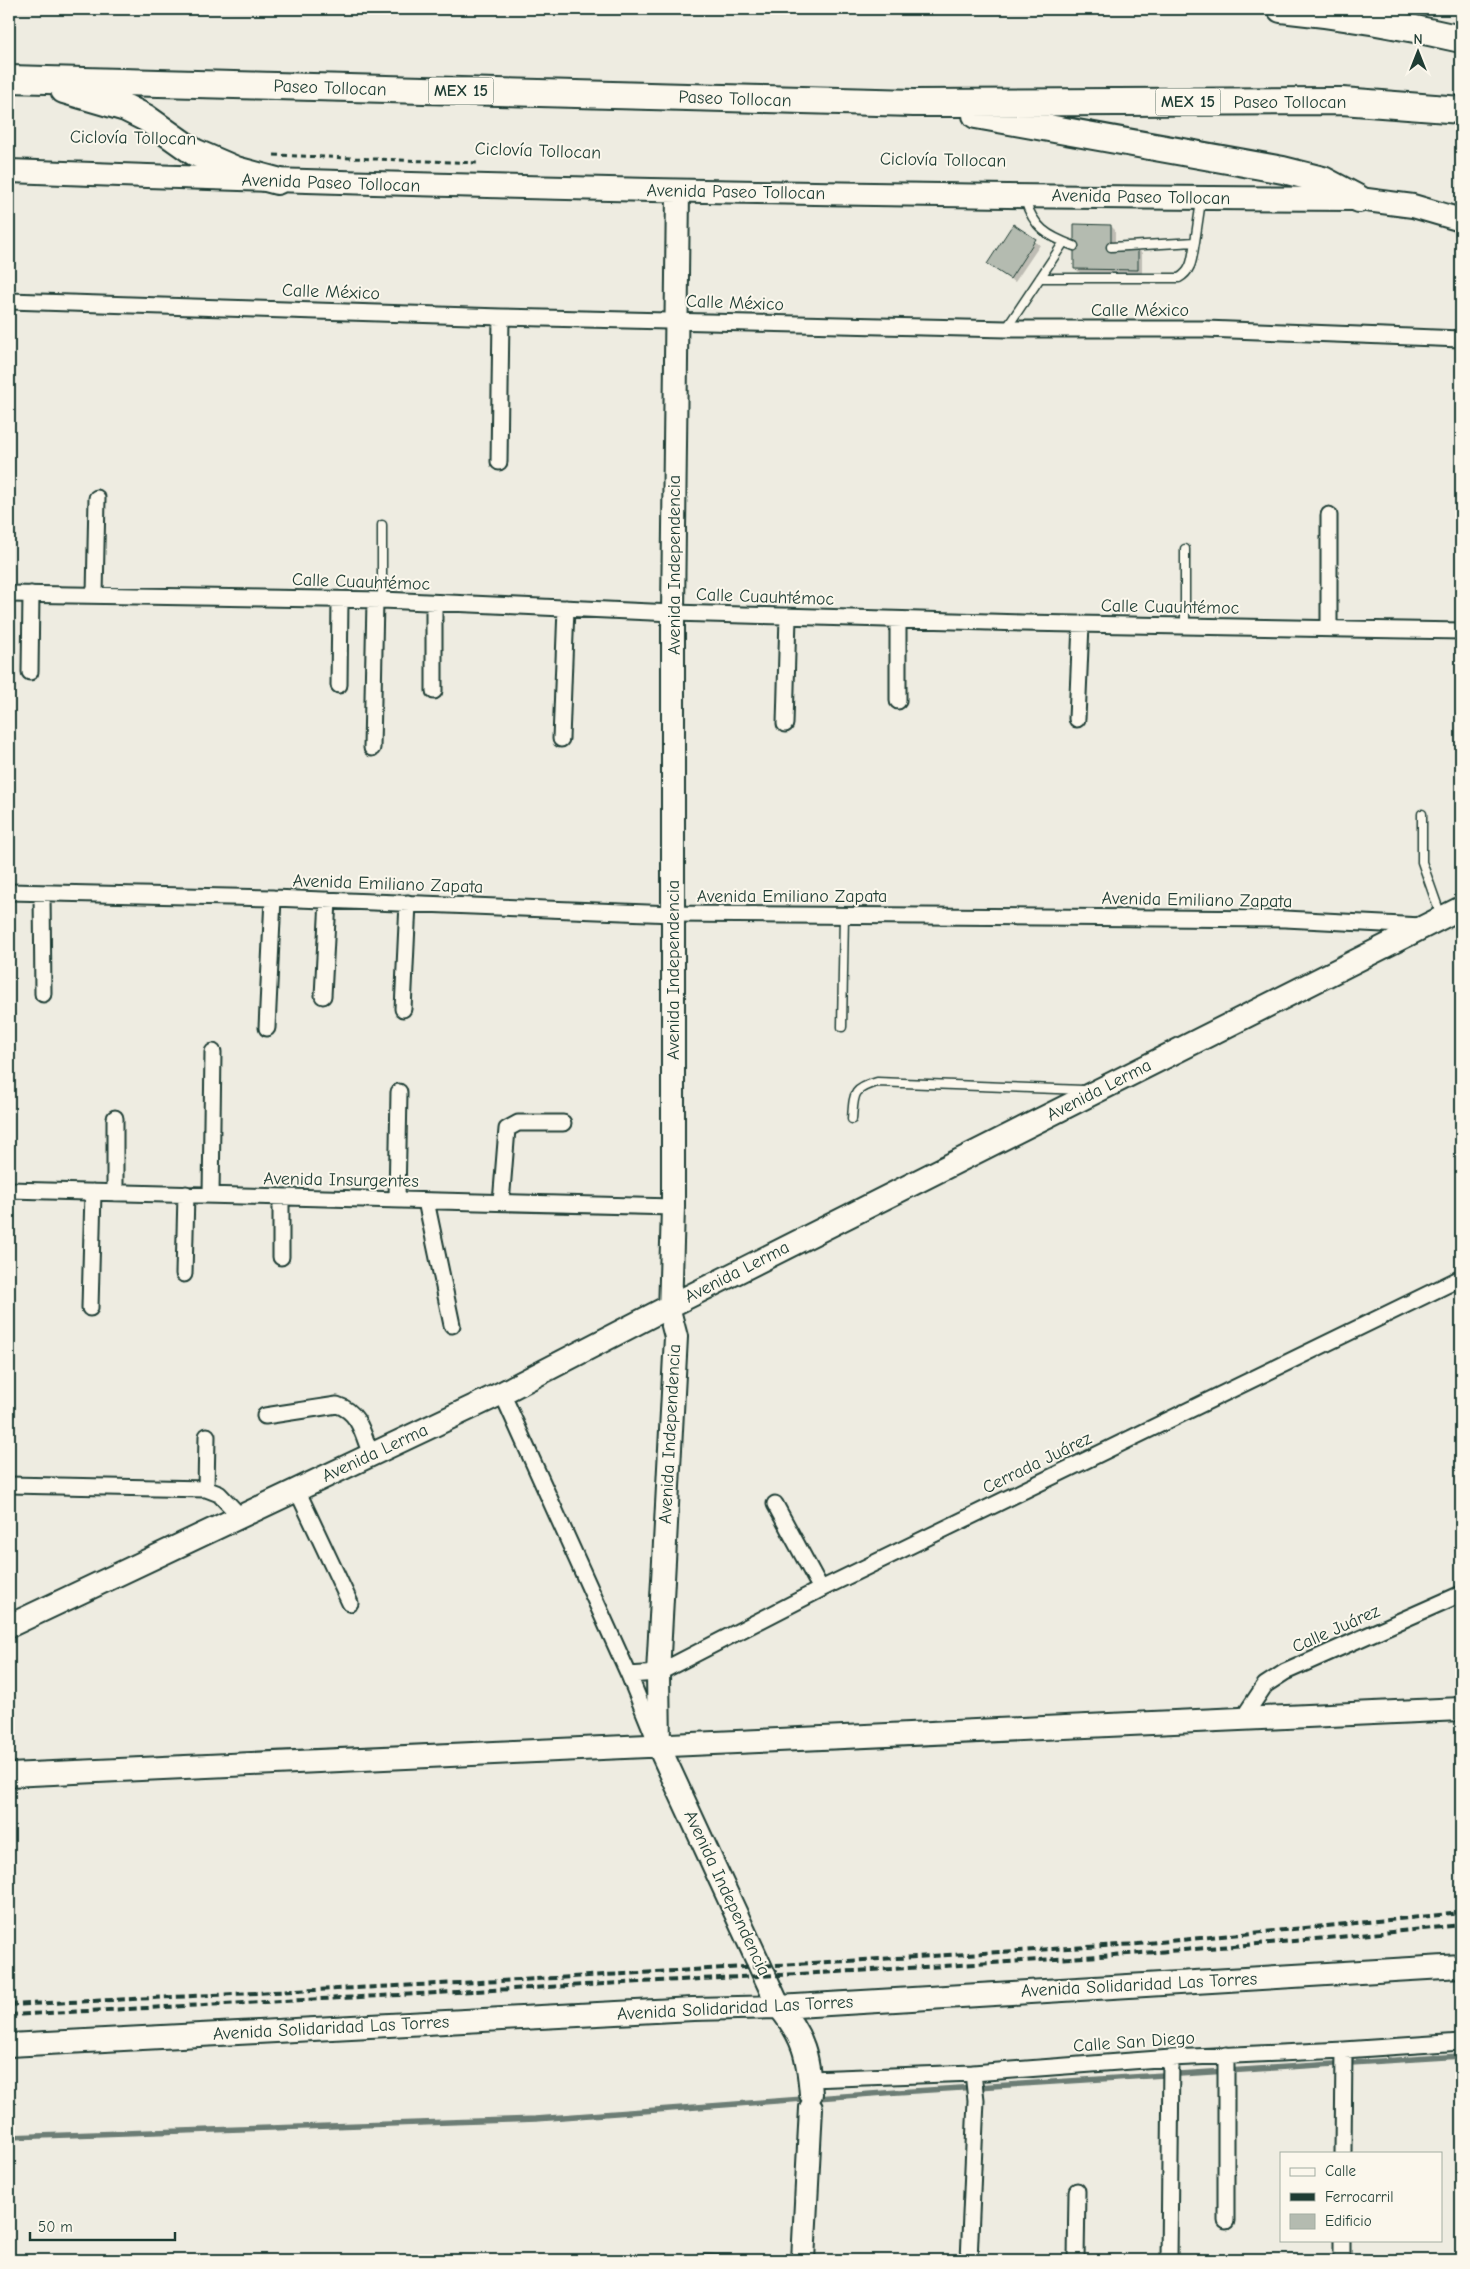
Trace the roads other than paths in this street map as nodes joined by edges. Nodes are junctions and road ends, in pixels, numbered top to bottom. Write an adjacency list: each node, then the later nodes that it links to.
1 (1281, 9): 2 (highway)
2 (1461, 39)
3 (18, 79): 4 (highway, Paseo Tollocan / MEX 15); 7 (highway)
4 (914, 103): 5 (highway, Paseo Tollocan / MEX 15); 11 (highway)
5 (1461, 110)
6 (9, 171): 7 (main road, Avenida Paseo Tollocan)
7 (277, 181): 8 (main road, Avenida Paseo Tollocan)
8 (678, 192): 9 (main road, Avenida Paseo Tollocan); 22 (main road, Avenida Independencia)
9 (1023, 196): 10 (main road, Avenida Paseo Tollocan); 15 (lane)
10 (1202, 199): 11 (main road, Avenida Paseo Tollocan); 16 (lane)
11 (1359, 199): 13 (main road, Avenida Paseo Tollocan)
12 (1461, 204): 13 (main road)
13 (1413, 206): 14 (main road, Avenida Paseo Tollocan)
14 (1461, 220)
15 (1064, 242): 17 (lane); 19 (lane)
16 (1194, 242): 18 (lane); 19 (lane)
17 (1074, 246)
18 (1111, 247)
19 (1040, 278): 23 (lane)
20 (9, 301): 21 (street, Calle México)
21 (501, 317): 22 (street, Calle México); 25 (street)
22 (676, 320): 23 (street, Calle México); 37 (main road, Avenida Independencia)
23 (1006, 329): 24 (street, Calle México)
24 (1461, 339)
25 (498, 462)
26 (97, 498): 32 (street)
27 (1329, 515): 42 (street)
28 (382, 525): 34 (lane)
29 (1185, 550): 41 (lane)
30 (9, 594): 31 (street, Calle Cuauhtémoc)
31 (31, 594): 32 (street, Calle Cuauhtémoc); 44 (street)
32 (95, 595): 33 (street, Calle Cuauhtémoc)
33 (340, 600): 34 (street, Calle Cuauhtémoc); 45 (street)
34 (379, 600): 35 (street, Calle Cuauhtémoc); 51 (street)
35 (434, 603): 36 (street, Calle Cuauhtémoc); 46 (street)
36 (566, 608): 37 (street, Calle Cuauhtémoc); 50 (street)
37 (673, 613): 38 (street, Calle Cuauhtémoc); 58 (main road, Avenida Independencia)
38 (788, 616): 39 (street, Calle Cuauhtémoc); 49 (street)
39 (898, 620): 40 (street, Calle Cuauhtémoc); 47 (street)
40 (1081, 624): 41 (street, Calle Cuauhtémoc); 48 (street)
41 (1185, 626): 42 (street, Calle Cuauhtémoc)
42 (1329, 629): 43 (street, Calle Cuauhtémoc)
43 (1461, 631)
44 (30, 672)
45 (340, 685)
46 (434, 691)
47 (898, 701)
48 (1077, 719)
49 (785, 724)
50 (561, 739)
51 (372, 748)
52 (1422, 814): 59 (lane)
53 (9, 892): 54 (street, Avenida Emiliano Zapata)
54 (42, 893): 55 (street, Avenida Emiliano Zapata); 61 (street)
55 (273, 898): 56 (street, Avenida Emiliano Zapata); 65 (street)
56 (328, 900): 57 (street, Avenida Emiliano Zapata); 62 (street)
57 (408, 903): 58 (street, Avenida Emiliano Zapata); 63 (street)
58 (673, 914): 60 (street, Avenida Emiliano Zapata); 81 (main road, Avenida Independencia)
59 (1450, 914): 60 (street, Avenida Emiliano Zapata); 67 (main road, Avenida Lerma)
60 (844, 915): 64 (lane)
61 (43, 994)
62 (323, 996)
63 (404, 1009)
64 (842, 1027)
65 (267, 1028)
66 (213, 1052): 76 (street)
67 (1097, 1091): 70 (lane); 86 (main road, Avenida Lerma)
68 (399, 1092): 78 (street)
69 (114, 1118): 74 (street)
70 (852, 1119)
71 (563, 1123): 80 (street)
72 (9, 1190): 73 (street, Avenida Insurgentes)
73 (93, 1192): 74 (street, Avenida Insurgentes); 85 (street)
74 (115, 1193): 75 (street, Avenida Insurgentes)
75 (186, 1194): 76 (street, Avenida Insurgentes); 83 (street)
76 (211, 1195): 77 (street, Avenida Insurgentes)
77 (281, 1197): 78 (street, Avenida Insurgentes); 82 (street)
78 (397, 1200): 79 (street, Avenida Insurgentes)
79 (426, 1201): 80 (street, Avenida Insurgentes); 87 (street)
80 (501, 1202): 81 (street, Avenida Insurgentes)
81 (672, 1207): 86 (main road, Avenida Independencia)
82 (281, 1257)
83 (184, 1274)
84 (1461, 1278): 97 (street, Cerrada Juárez)
85 (90, 1308)
86 (670, 1310): 88 (main road, Avenida Lerma); 101 (main road, Avenida Independencia)
87 (452, 1325)
88 (503, 1398): 91 (main road, Avenida Lerma); 102 (street, Avenida Independencia)
89 (265, 1416): 91 (street)
90 (207, 1436): 93 (street)
91 (371, 1455): 94 (main road, Avenida Lerma)
92 (9, 1485): 93 (street)
93 (206, 1489): 96 (street)
94 (297, 1490): 96 (main road, Avenida Lerma); 99 (street)
95 (775, 1504): 97 (street)
96 (241, 1517): 100 (main road, Avenida Lerma)
97 (821, 1589): 101 (street, Cerrada Juárez)
98 (1461, 1594): 104 (street, Calle Juárez)
99 (350, 1603)
100 (9, 1626)
101 (658, 1673): 102 (street, Cerrada Juárez); 105 (main road, Avenida Independencia)
102 (629, 1675): 105 (street, Avenida Independencia)
103 (1461, 1708): 104 (main road)
104 (1243, 1718): 105 (main road)
105 (659, 1747): 106 (main road); 108 (main road, Avenida Independencia)
106 (9, 1776)
107 (1461, 1966): 108 (main road, Avenida Solidaridad Las Torres)
108 (780, 2007): 110 (main road, Avenida Solidaridad Las Torres); 115 (main road, Avenida Independencia)
109 (1461, 2042): 111 (street, Calle San Diego)
110 (9, 2045)
111 (1344, 2057): 112 (street, Calle San Diego); 116 (street)
112 (1226, 2066): 113 (street, Calle San Diego); 118 (street)
113 (1171, 2069): 114 (street, Calle San Diego); 125 (street)
114 (974, 2078): 115 (street, Calle San Diego); 123 (street)
115 (810, 2094): 122 (main road, Avenida Independencia)
116 (1343, 2152)
117 (1077, 2191): 124 (street)
118 (1226, 2221)
119 (1342, 2242): 126 (street)
120 (705, 2259): 121 (lane)
121 (729, 2260)
122 (803, 2260)
123 (969, 2260)
124 (1076, 2260)
125 (1169, 2260)
126 (1342, 2260)

